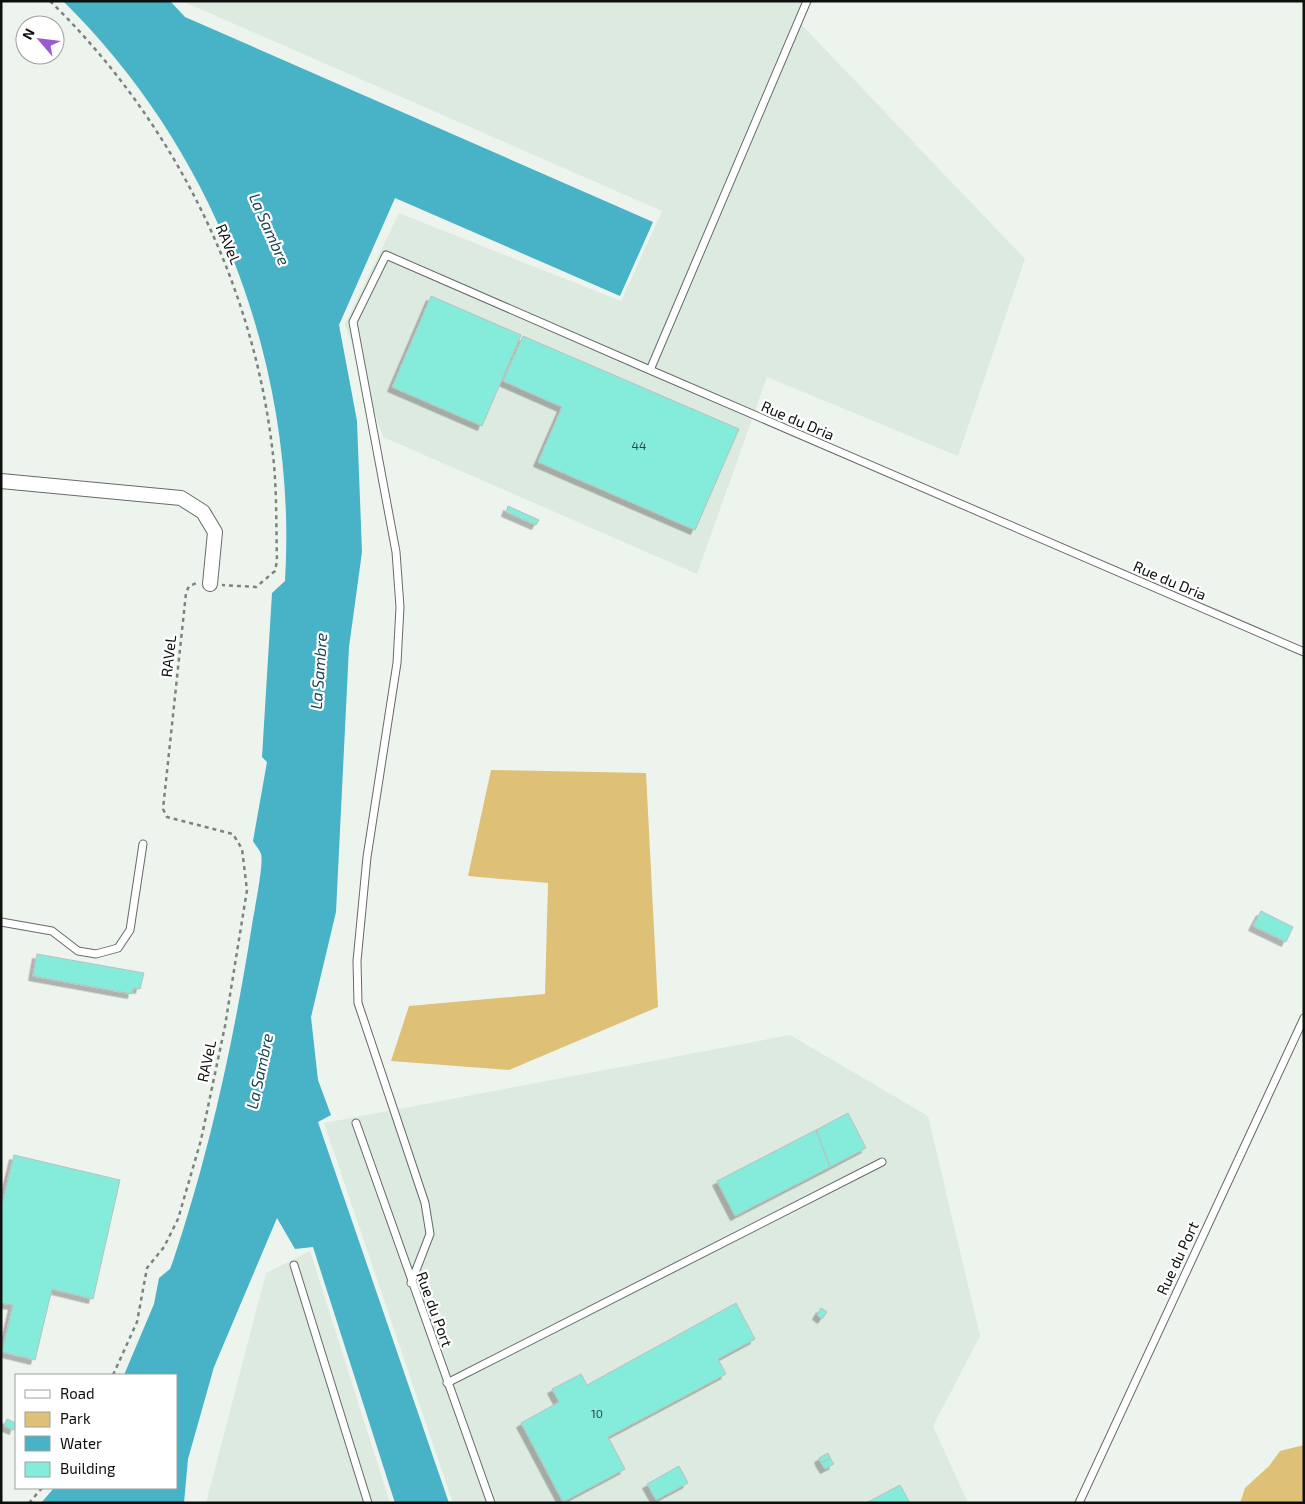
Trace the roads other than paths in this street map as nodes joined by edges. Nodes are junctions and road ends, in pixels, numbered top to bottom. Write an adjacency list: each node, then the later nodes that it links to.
1 (807, 1): 2 (lane)
2 (650, 370): 5 (lane, Rue du Dria); 12 (lane, Rue du Dria)
3 (1, 481): 4 (street)
4 (210, 584)
5 (1304, 652)
6 (143, 844): 7 (lane)
7 (1, 922)
8 (1302, 1021): 16 (lane, Rue du Port)
9 (356, 1124): 12 (lane, Rue du Port)
10 (882, 1162): 13 (lane)
11 (294, 1265): 14 (lane)
12 (411, 1283): 13 (lane, Rue du Port)
13 (447, 1383): 15 (lane, Rue du Port)
14 (368, 1503)
15 (491, 1503)
16 (1079, 1503)

